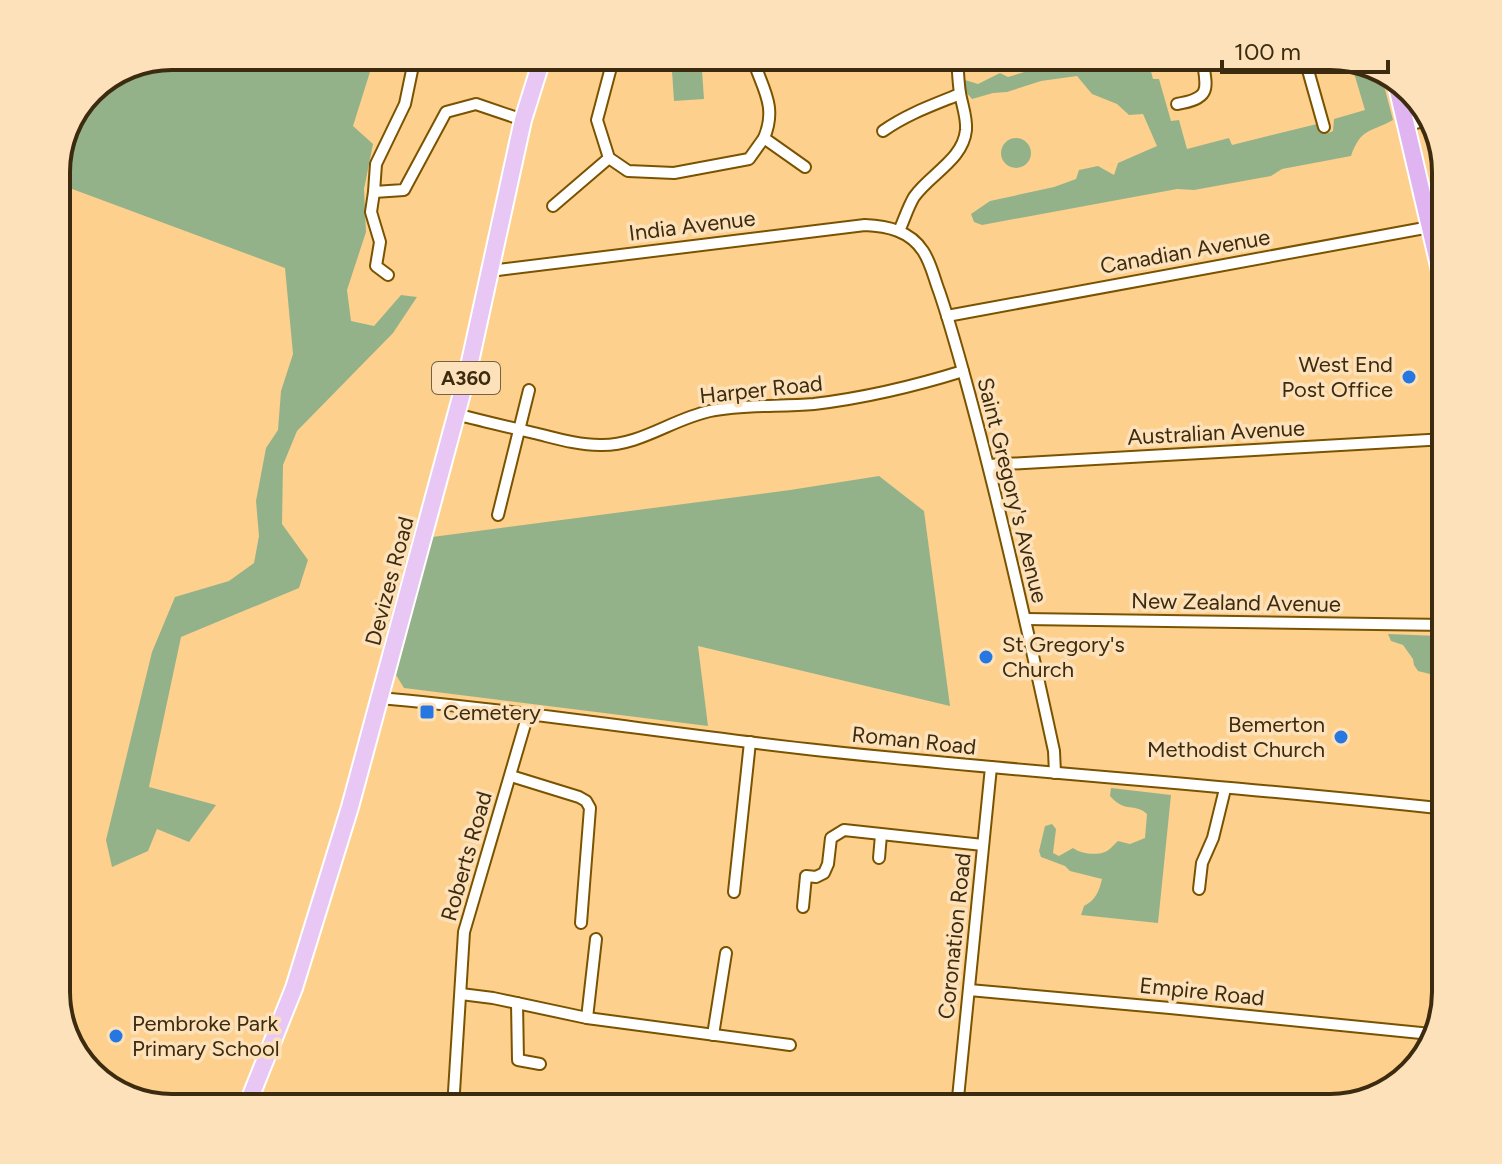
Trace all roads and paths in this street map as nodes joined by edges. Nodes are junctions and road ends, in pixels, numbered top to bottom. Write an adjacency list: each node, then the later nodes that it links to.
1 (412, 70): 19 (street)
2 (539, 70): 11 (main road, Devizes Road / A360)
3 (610, 70): 17 (street)
4 (757, 70): 16 (street)
5 (958, 70): 8 (street)
6 (1204, 70): 10 (street)
7 (1308, 70): 14 (street)
8 (960, 94): 15 (street); 22 (street)
9 (1400, 98): 13 (highway)
10 (1177, 104)
11 (523, 120): 19 (street); 24 (main road, Devizes Road / A360)
12 (1418, 122): 13 (street)
13 (1406, 126): 21 (highway)
14 (1324, 127)
15 (883, 131)
16 (764, 138): 17 (street); 18 (street)
17 (609, 158): 20 (street)
18 (805, 167)
19 (374, 192): 25 (street)
20 (553, 206)
21 (1430, 227): 23 (highway); 26 (street, Canadian Avenue)
22 (899, 231): 24 (street, India Avenue); 26 (street, Saint Gregory's Avenue)
23 (1432, 236)
24 (490, 271): 29 (main road, Devizes Road / A360)
25 (388, 275)
26 (947, 316): 27 (street, Saint Gregory's Avenue)
27 (963, 371): 30 (street, Harper Road); 32 (street, Saint Gregory's Avenue)
28 (529, 390): 30 (street)
29 (456, 414): 30 (street, Harper Road); 36 (main road, Devizes Road / A360)
30 (519, 429): 33 (street)
31 (1432, 440): 32 (street, Australian Avenue)
32 (989, 465): 34 (street, Saint Gregory's Avenue)
33 (498, 515)
34 (1025, 619): 35 (street, New Zealand Avenue); 40 (street, Saint Gregory's Avenue)
35 (1432, 625)
36 (380, 698): 37 (street, Roman Road); 61 (main road, Devizes Road / A360)
37 (528, 714): 38 (street, Roman Road); 41 (street, Roberts Road)
38 (750, 742): 39 (street, Roman Road); 48 (street)
39 (991, 767): 40 (street, Roman Road); 45 (street, Coronation Road)
40 (1055, 773): 42 (street, Roman Road)
41 (511, 776): 50 (street); 54 (street, Roberts Road)
42 (1225, 789): 43 (street, Roman Road); 47 (street)
43 (1432, 808)
44 (881, 835): 45 (street); 46 (street); 49 (street)
45 (983, 845): 53 (street, Coronation Road)
46 (879, 858)
47 (1199, 889)
48 (734, 892)
49 (803, 907)
50 (578, 916)
51 (596, 939): 56 (street)
52 (726, 953): 58 (street)
53 (969, 990): 57 (street, Empire Road); 63 (street, Coronation Road)
54 (461, 994): 55 (street); 62 (street, Roberts Road)
55 (517, 1003): 56 (street); 60 (street)
56 (587, 1018): 58 (street)
57 (1423, 1033)
58 (713, 1035): 59 (street)
59 (790, 1045)
60 (540, 1064)
61 (252, 1094)
62 (454, 1094)
63 (958, 1094)

